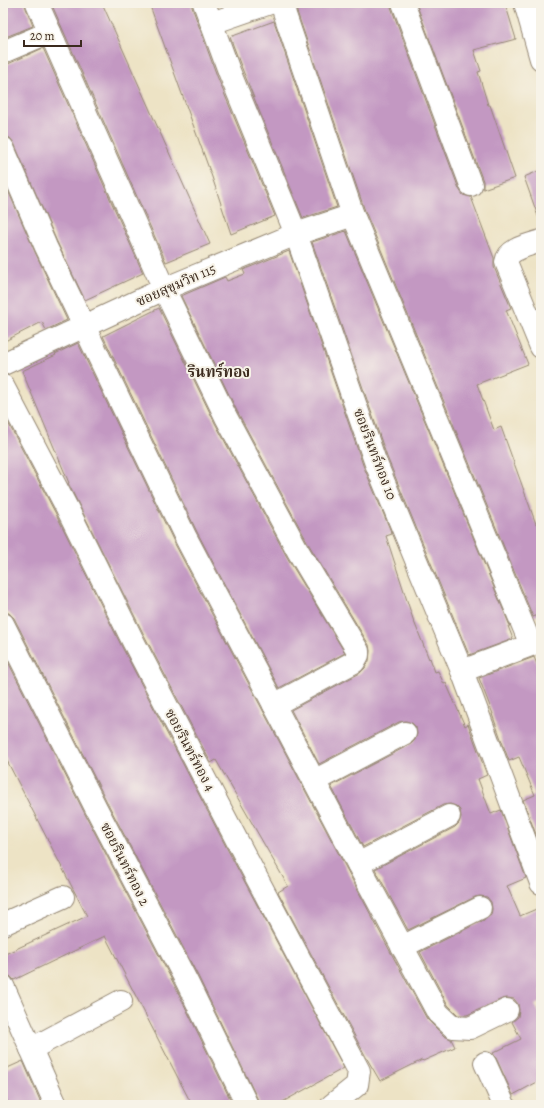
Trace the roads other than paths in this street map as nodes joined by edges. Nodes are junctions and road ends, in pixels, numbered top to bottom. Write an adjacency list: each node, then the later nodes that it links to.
1 (37, 3): 8 (street)
2 (204, 3): 7 (street, ซอยรินทร์ทอง 10)
3 (270, 3): 7 (street)
4 (281, 3): 13 (street)
5 (403, 3): 12 (street)
6 (525, 3): 10 (street)
7 (212, 23): 14 (street, ซอยรินทร์ทอง 10)
8 (50, 32): 9 (street); 16 (street)
9 (3, 52)
10 (541, 59)
11 (3, 148): 17 (street)
12 (471, 186)
13 (353, 215): 14 (street, ซอยสุขุมวิท 115); 22 (street)
14 (296, 234): 16 (street, ซอยสุขุมวิท 115); 22 (street, ซอยรินทร์ทอง 10)
15 (541, 241): 18 (street)
16 (164, 289): 17 (street, ซอยสุขุมวิท 115); 23 (street)
17 (84, 326): 19 (street, ซอยสุขุมวิท 115); 23 (street)
18 (541, 347)
19 (3, 364)
20 (3, 386): 40 (street, ซอยรินทร์ทอง 4)
21 (3, 624): 39 (street, ซอยรินทร์ทอง 2)
22 (462, 671): 28 (street, ซอยรินทร์ทอง 10)
23 (274, 705): 25 (street)
24 (405, 733): 25 (street)
25 (314, 781): 27 (street)
26 (449, 816): 27 (street)
27 (358, 864): 32 (street)
28 (541, 884)
29 (63, 897): 31 (street)
30 (480, 908): 32 (street)
31 (3, 924)
32 (402, 947): 35 (street)
33 (3, 986): 36 (street)
34 (121, 1001): 36 (street)
35 (507, 1010)
36 (31, 1049): 38 (street)
37 (485, 1063): 41 (street)
38 (56, 1105)
39 (247, 1105)
40 (332, 1105)
41 (504, 1105)

